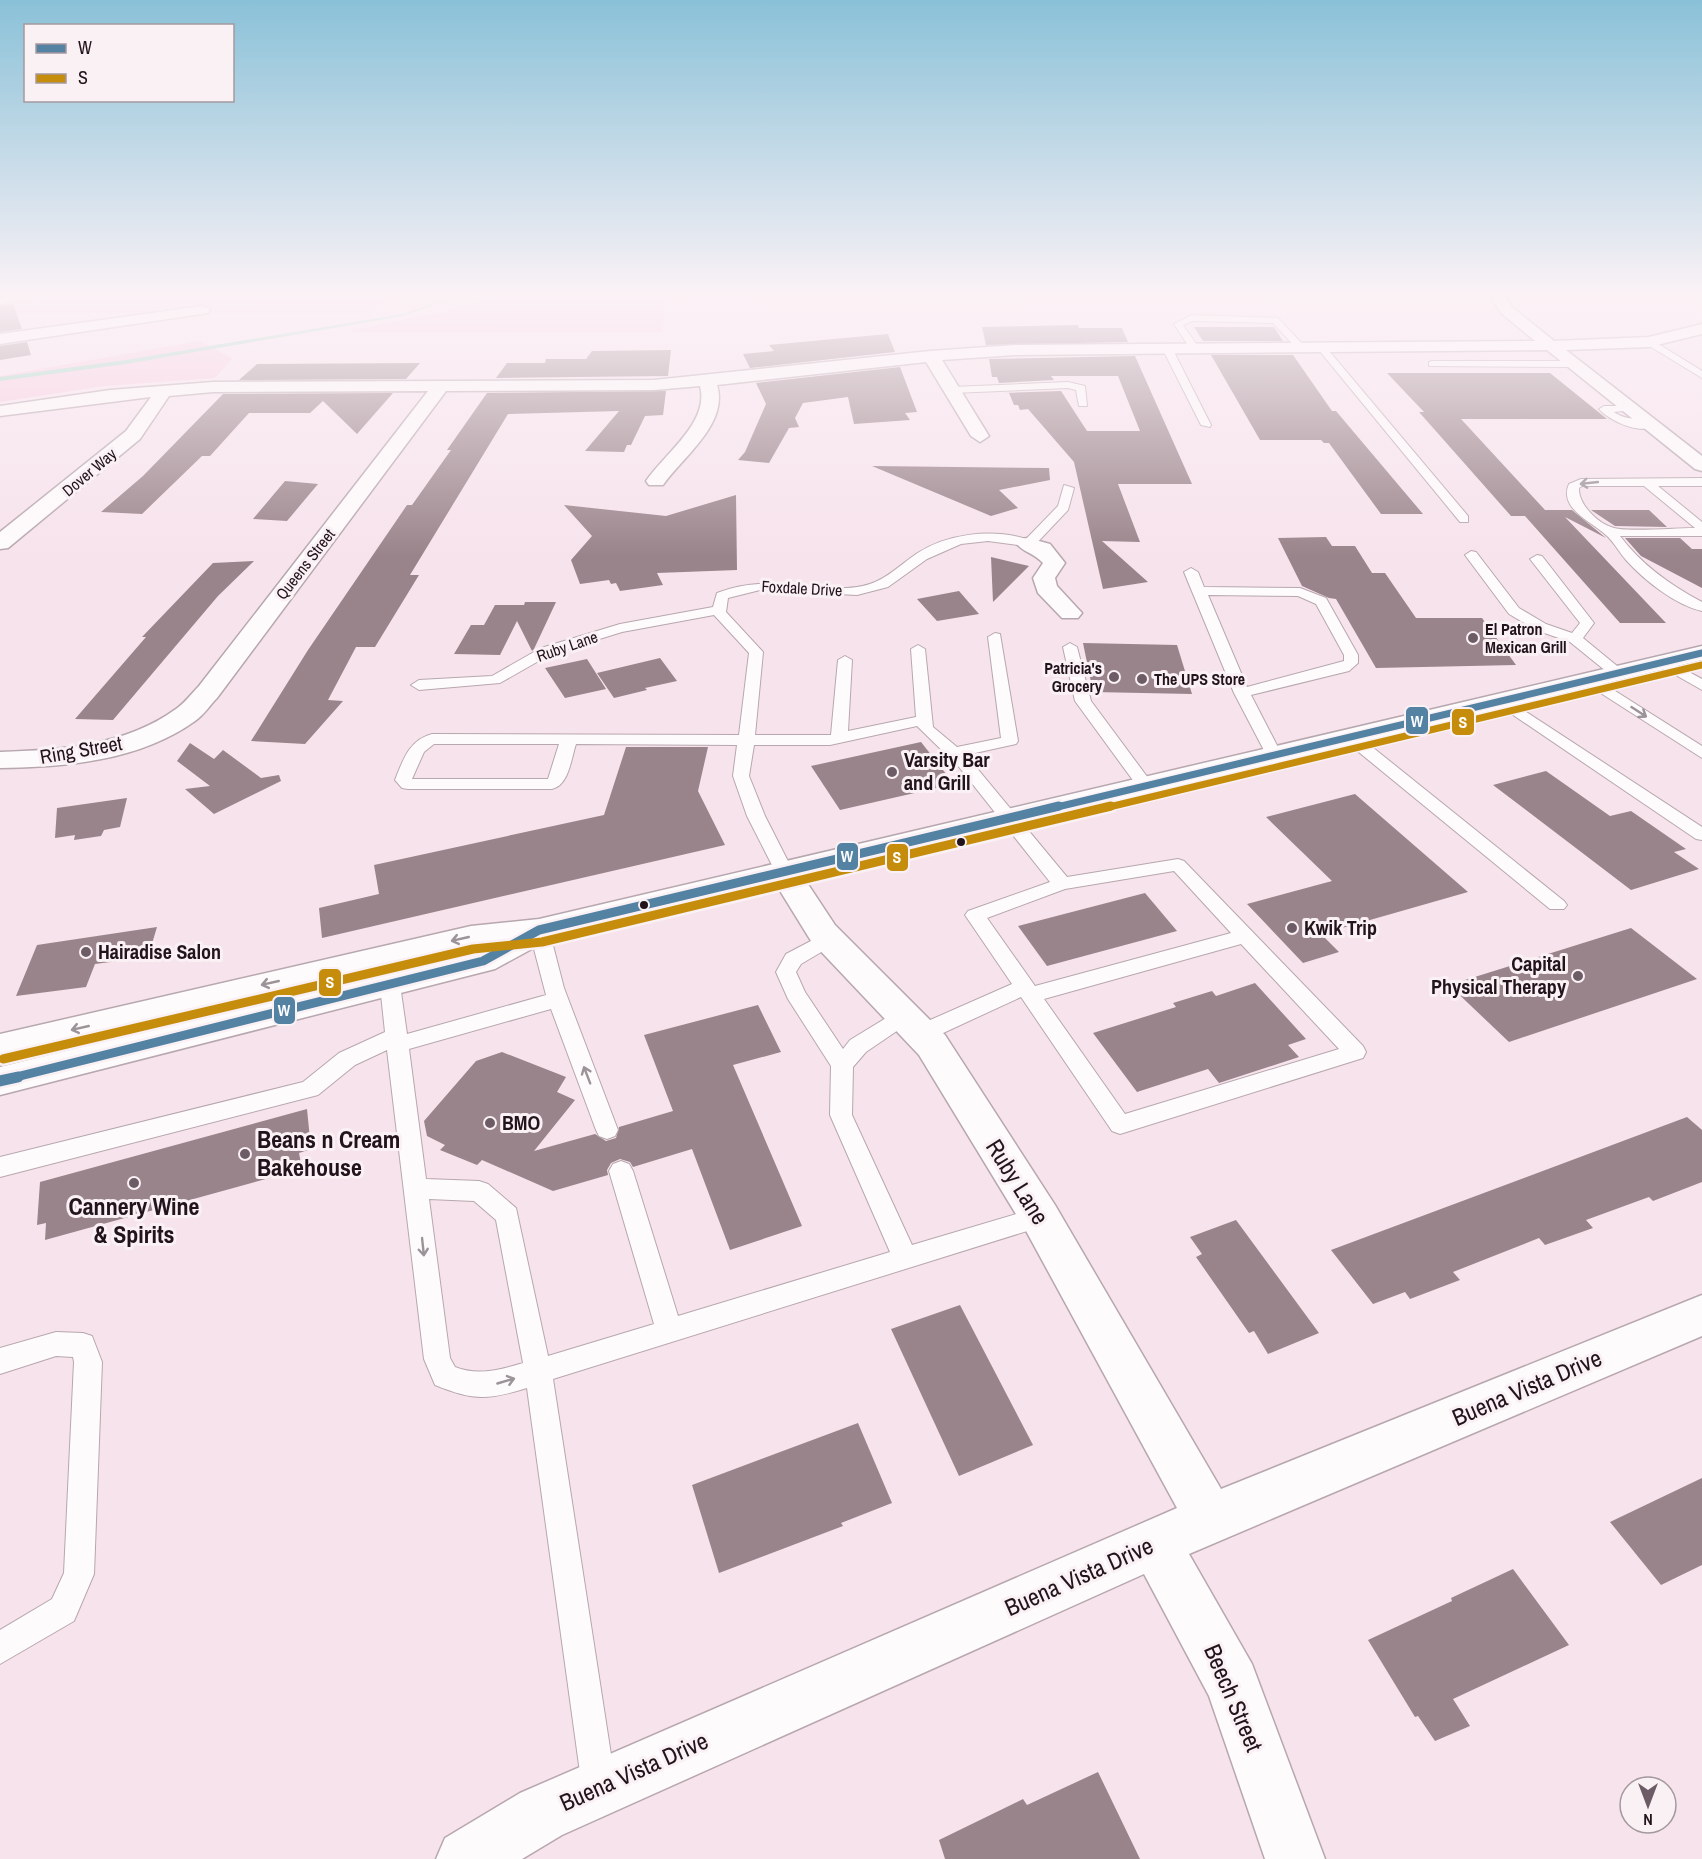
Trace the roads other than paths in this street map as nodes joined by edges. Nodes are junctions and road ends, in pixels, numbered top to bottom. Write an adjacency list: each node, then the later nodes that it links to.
1 (684, 383): 7 (street)
2 (708, 383): 17 (street)
3 (947, 383): 9 (street)
4 (1185, 383): 13 (lane)
5 (1351, 383): 21 (lane)
6 (1597, 383): 11 (street)
7 (441, 386): 8 (street); 46 (street, Queens Street)
8 (164, 390): 12 (street); 24 (street, Dover Way)
9 (952, 390): 10 (lane); 15 (street)
10 (1083, 404)
11 (1629, 408): 14 (street); 14 (lane)
12 (0, 411)
13 (1206, 425)
14 (1650, 425): 16 (street)
15 (980, 436)
16 (1700, 462)
17 (656, 481)
18 (1647, 482): 19 (lane); 22 (lane); 23 (lane, one-way to 23)
19 (1702, 482)
20 (1068, 488): 25 (lane)
21 (1464, 519)
22 (1702, 530): 23 (lane)
23 (1610, 532): 30 (lane)
24 (0, 543)
25 (1028, 544): 31 (lane, Foxdale Drive); 32 (street)
26 (1471, 555): 34 (lane)
27 (1537, 558): 34 (lane)
28 (1191, 572): 29 (lane)
29 (1199, 591): 43 (lane); 43 (lane)
30 (1702, 608)
31 (719, 610): 41 (lane, Ruby Lane); 50 (lane)
32 (1070, 614)
33 (995, 637): 51 (lane)
34 (1575, 639): 40 (lane)
35 (1070, 647): 55 (lane)
36 (918, 649): 45 (lane)
37 (1702, 653): 39 (street)
38 (845, 660): 48 (lane)
39 (1663, 662): 40 (street); 42 (lane)
40 (1603, 676): 44 (street); 52 (lane, one-way to 52)
41 (419, 685)
42 (1702, 685)
43 (1242, 693): 53 (lane)
44 (1502, 701): 47 (street); 57 (lane)
45 (924, 720): 48 (lane); 51 (lane)
46 (159, 730): 54 (street, Ring Street)
47 (1350, 737): 53 (street); 60 (lane)
48 (839, 738): 50 (lane)
49 (569, 739): 49 (lane); 50 (lane)
50 (745, 739): 58 (lane)
51 (954, 753): 56 (lane)
52 (1702, 753)
53 (1274, 755): 55 (street)
54 (0, 760)
55 (1146, 786): 56 (street)
56 (1009, 819): 58 (street); 59 (lane)
57 (1702, 836)
58 (785, 873): 61 (street); 63 (street, Ruby Lane)
59 (1062, 884): 62 (lane); 65 (lane)
60 (1557, 905)
61 (539, 930): 64 (street); 66 (lane); 69 (street, one-way to 69)
62 (1245, 936): 65 (lane); 65 (lane)
63 (828, 939): 67 (street, Ruby Lane); 70 (lane)
64 (390, 985): 68 (lane); 71 (street)
65 (1028, 991): 67 (lane)
66 (559, 999): 68 (lane); 72 (lane, one-way to 66)
67 (912, 1026): 70 (lane); 76 (street, Ruby Lane)
68 (398, 1040): 73 (lane); 75 (lane)
69 (0, 1047)
70 (842, 1065): 77 (lane)
71 (0, 1081)
72 (607, 1130)
73 (0, 1167)
74 (621, 1171): 79 (lane)
75 (417, 1189): 81 (lane); 81 (lane, one-way to 81)
76 (1040, 1217): 77 (lane); 82 (street, Ruby Lane)
77 (905, 1258): 79 (lane)
78 (1702, 1315): 82 (street, Buena Vista Drive)
79 (669, 1329): 81 (lane)
80 (0, 1361): 84 (lane)
81 (538, 1371): 85 (lane)
82 (1210, 1519): 83 (street, Buena Vista Drive)
83 (1155, 1544): 85 (street, Buena Vista Drive); 87 (street, Beech Street)
84 (0, 1648)
85 (599, 1788): 86 (street, Buena Vista Drive)
86 (466, 1859)
87 (1295, 1859)

